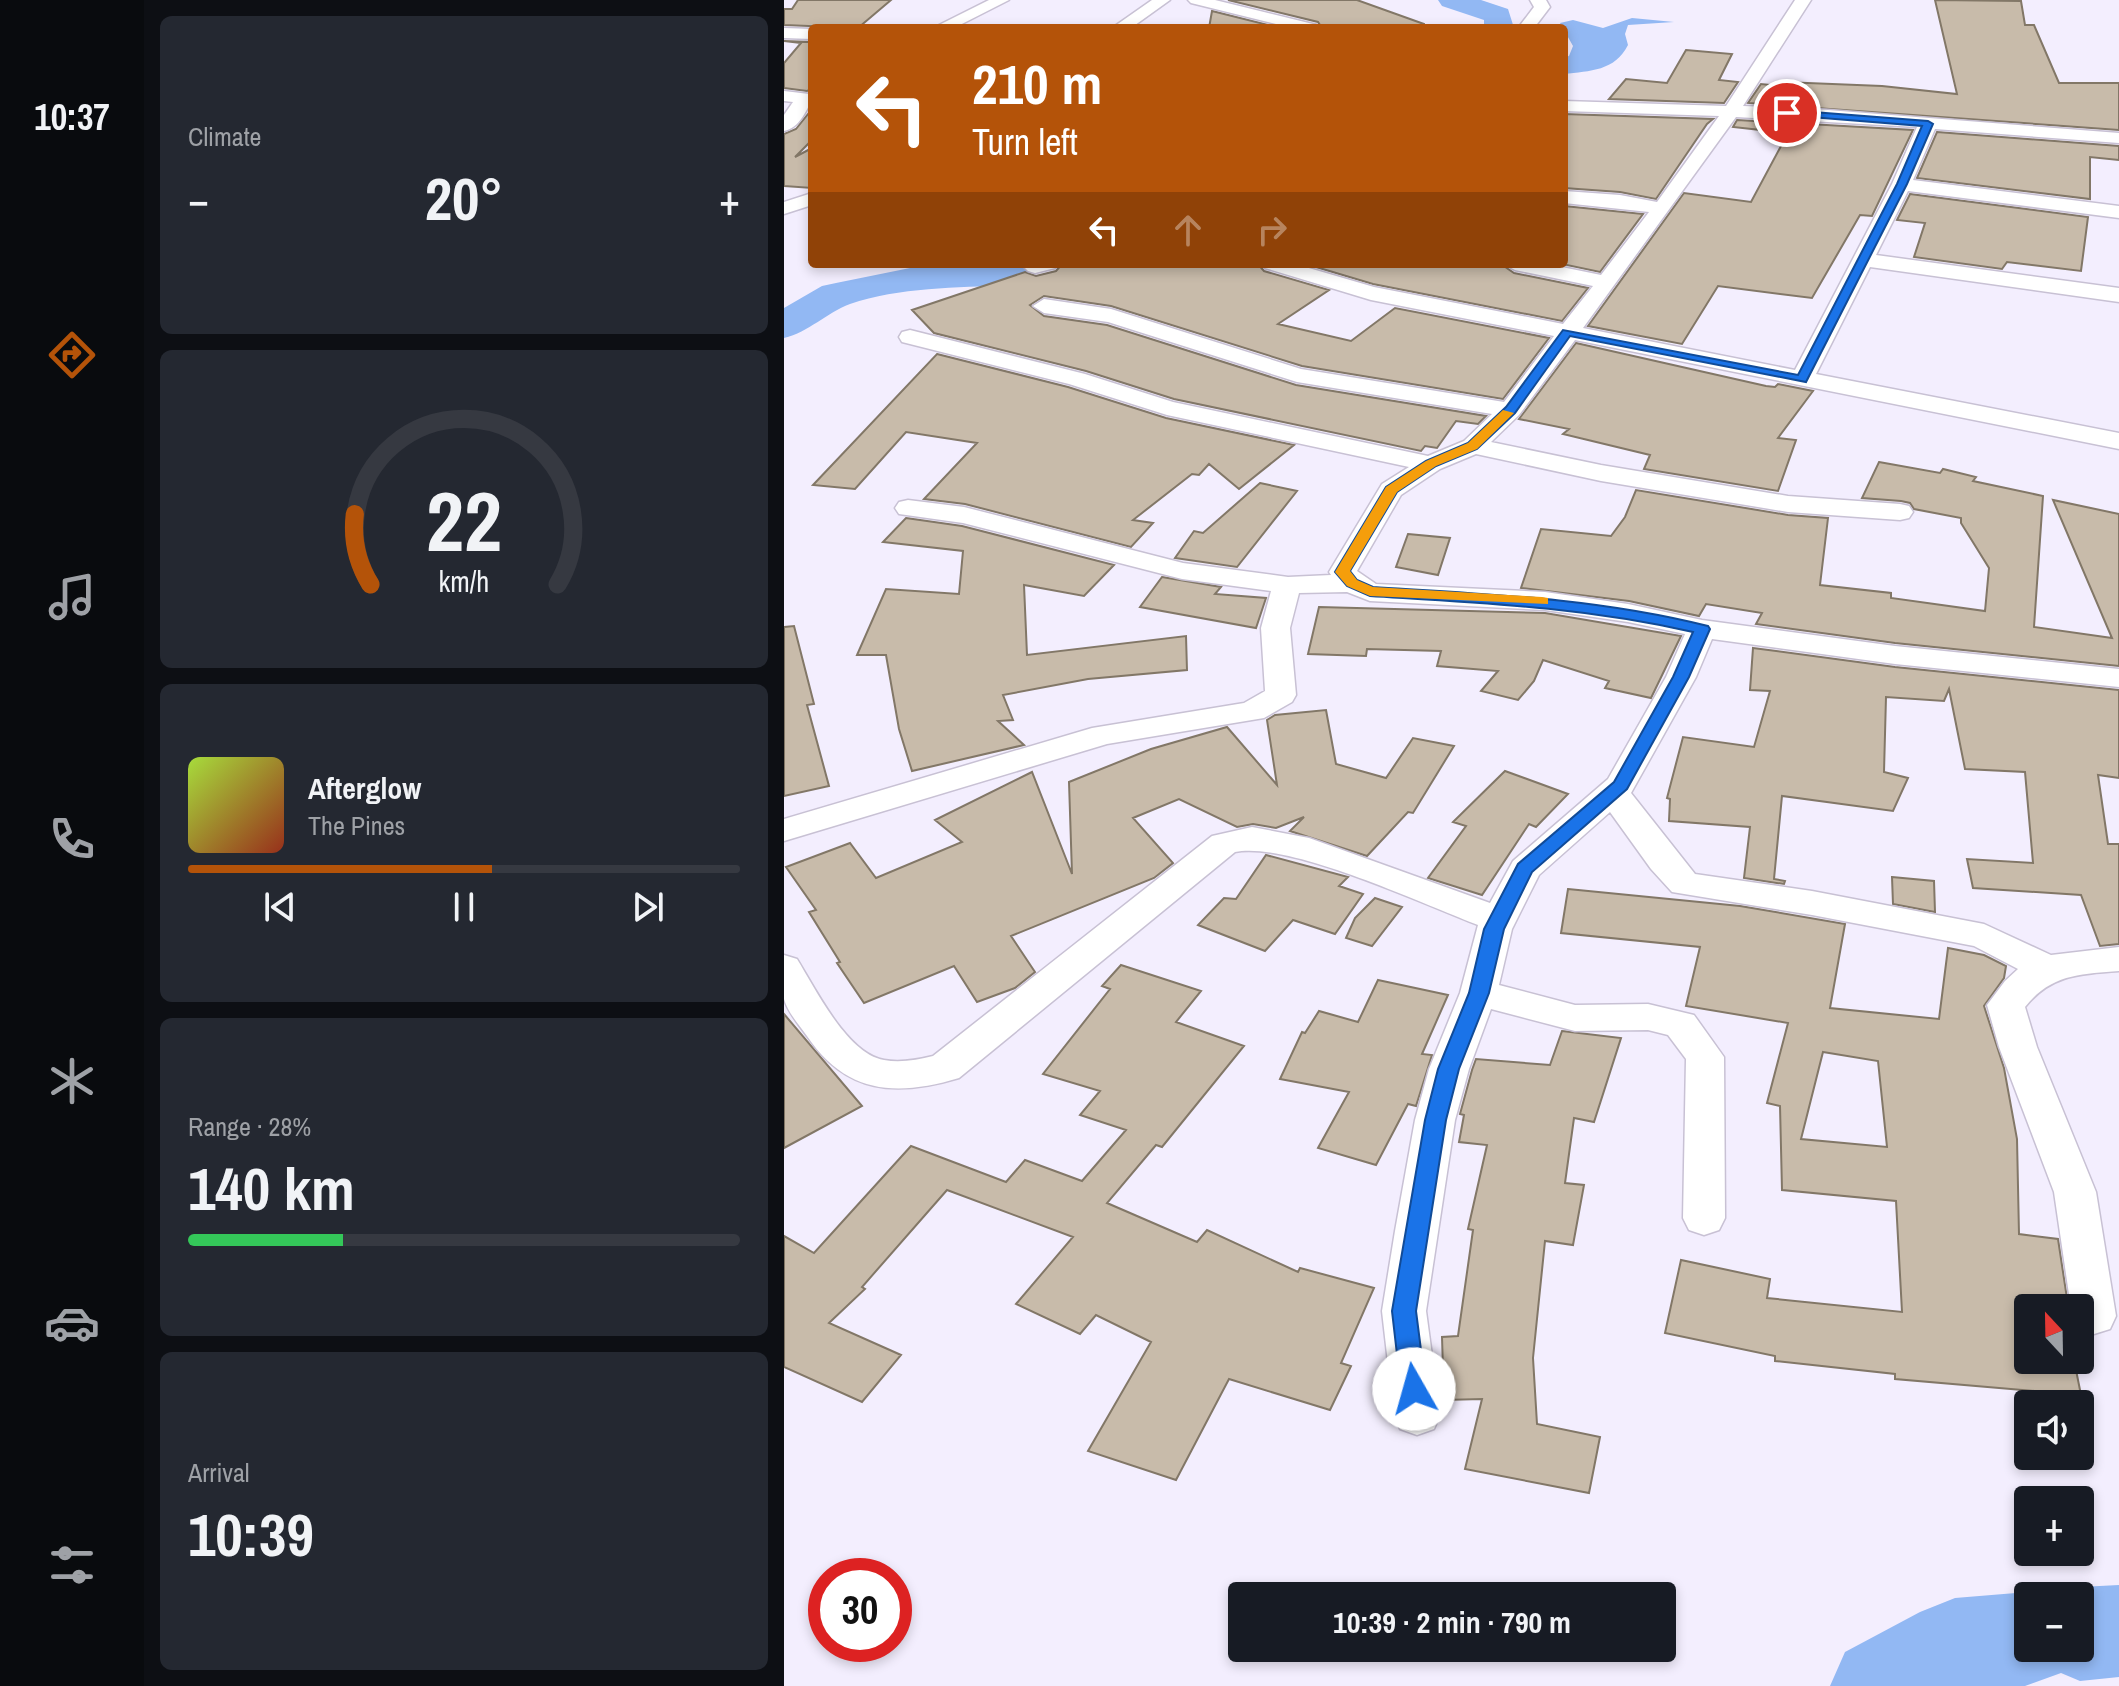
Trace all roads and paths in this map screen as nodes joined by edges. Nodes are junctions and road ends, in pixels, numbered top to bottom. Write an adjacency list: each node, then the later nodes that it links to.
1 (1001, 0): 6 (street)
2 (1162, 0): 7 (street)
3 (1196, 0): 8 (street)
4 (1538, 0): 9 (street)
5 (1803, 0): 14 (street)
6 (950, 24)
7 (1126, 24)
8 (1295, 24)
9 (1529, 24)
10 (784, 33): 11 (street)
11 (808, 34)
12 (784, 96): 16 (street)
13 (1568, 106): 14 (street)
14 (1731, 110): 15 (street); 22 (street)
15 (1928, 124): 17 (street); 18 (street)
16 (784, 126)
17 (2119, 138)
18 (1902, 184): 23 (street); 24 (street)
19 (1568, 197): 22 (street)
20 (808, 200): 21 (street)
21 (784, 208)
22 (1662, 209): 27 (street)
23 (2119, 212)
24 (1863, 260): 28 (street); 32 (street)
25 (1286, 268): 30 (street)
26 (1535, 268): 27 (street)
27 (1606, 282): 30 (street)
28 (2119, 295)
29 (1044, 306): 33 (street)
30 (1567, 332): 32 (street); 33 (street)
31 (910, 337): 36 (street)
32 (1802, 379): 34 (street)
33 (1510, 410): 35 (street)
34 (2119, 441)
35 (1473, 446): 36 (street); 38 (street)
36 (1431, 464): 39 (street)
37 (908, 508): 40 (street)
38 (1900, 512)
39 (1352, 583): 40 (street); 41 (street)
40 (1288, 585): 44 (street)
41 (1702, 629): 42 (street); 43 (street)
42 (2119, 678)
43 (1613, 792): 45 (street); 48 (street)
44 (784, 830)
45 (1499, 920): 47 (street); 49 (street)
46 (2119, 959): 48 (street)
47 (784, 968)
48 (2046, 968): 51 (street)
49 (1479, 993): 50 (street); 52 (street)
50 (1704, 1218)
51 (2091, 1294)
52 (1417, 1415)

